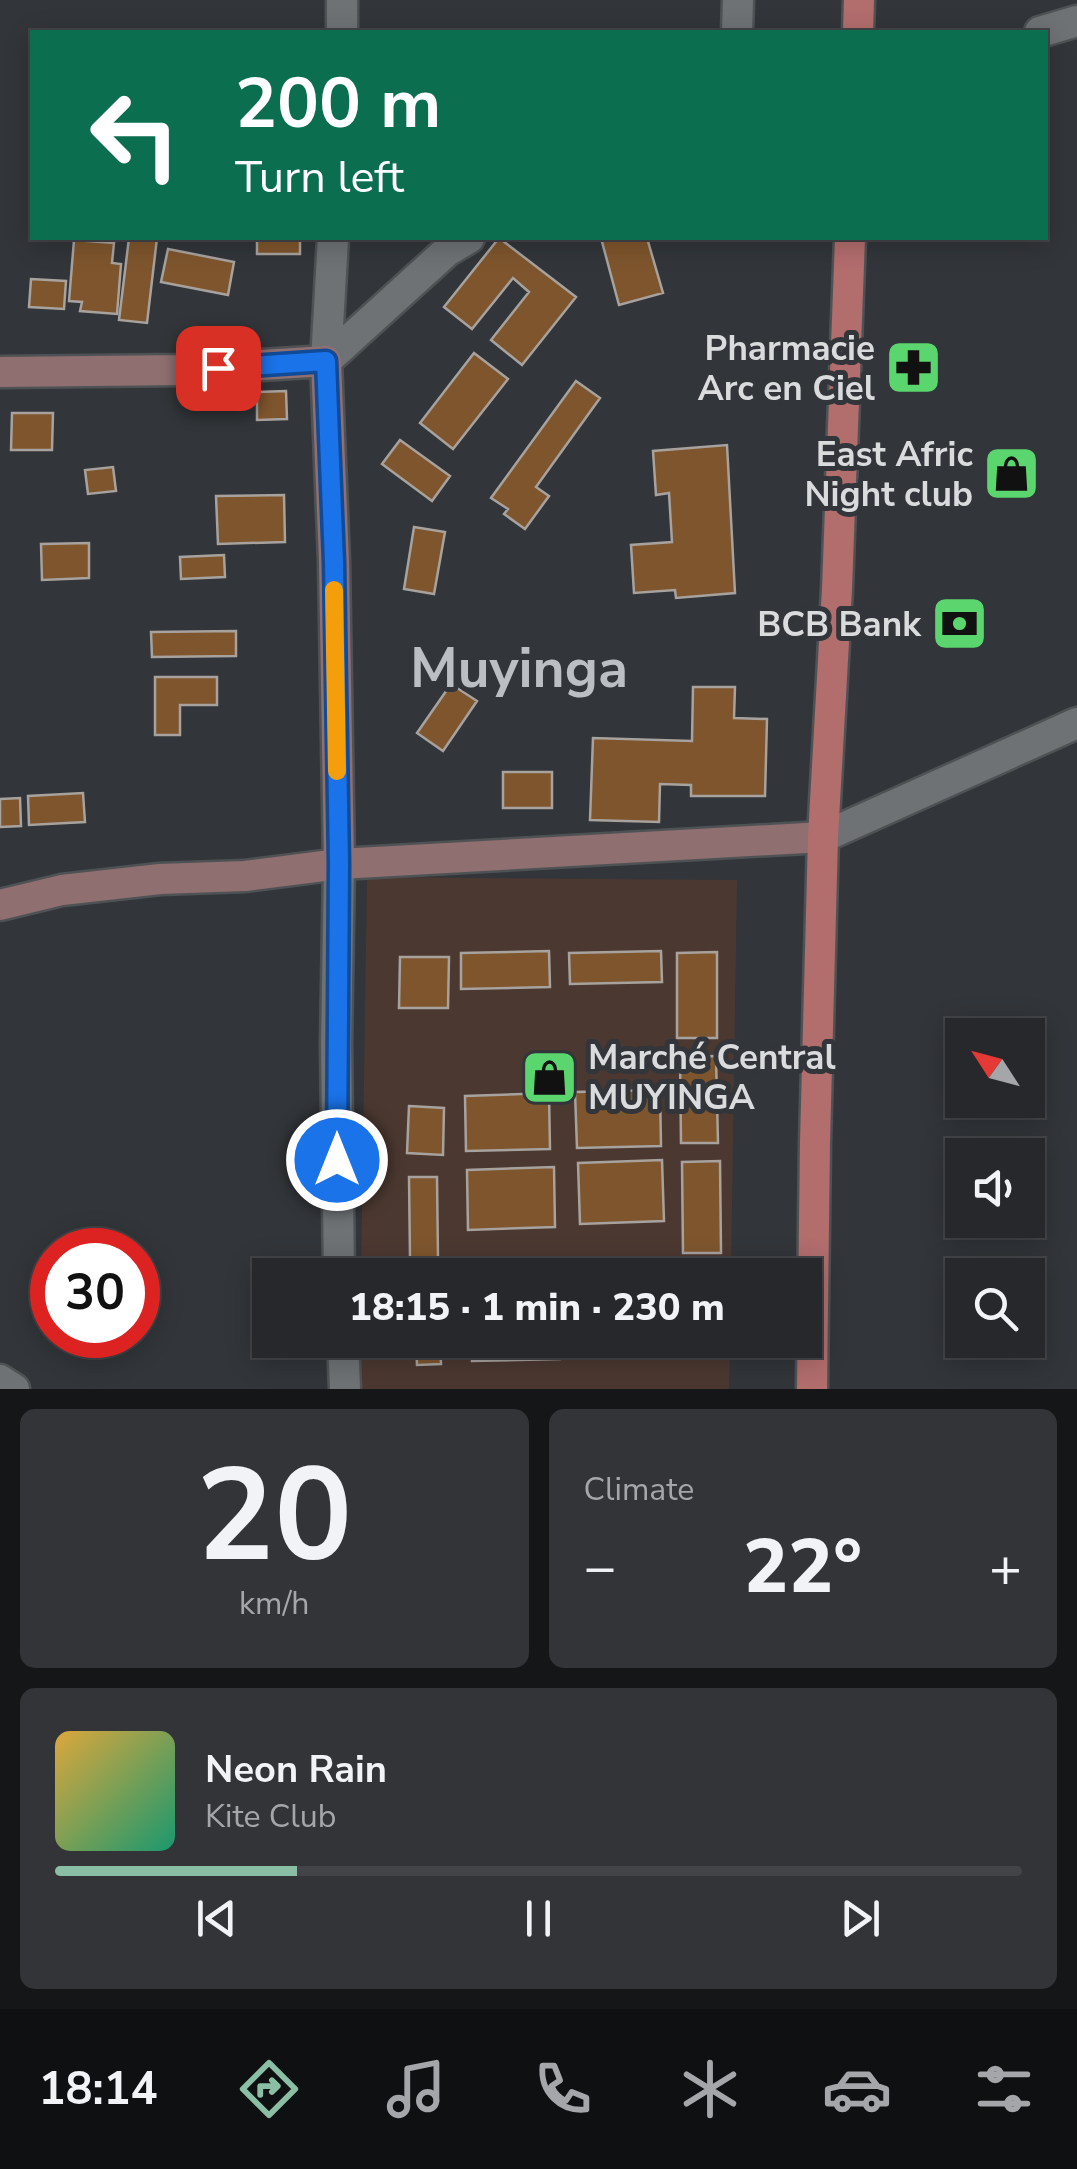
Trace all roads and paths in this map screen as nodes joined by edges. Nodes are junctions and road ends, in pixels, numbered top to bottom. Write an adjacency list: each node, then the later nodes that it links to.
1 (342, 0): 5 (street)
2 (738, 0): 6 (street)
3 (860, 0): 7 (main road)
4 (1077, 21): 8 (street)
5 (342, 30)
6 (738, 30)
7 (858, 30)
8 (1047, 30)
9 (333, 240): 12 (street)
10 (466, 240): 12 (street)
11 (850, 240): 15 (main road)
12 (326, 361): 13 (street); 16 (street)
13 (0, 372)
14 (1077, 723): 15 (street)
15 (823, 838): 16 (street); 23 (main road)
16 (339, 864): 17 (street); 18 (street)
17 (0, 905)
18 (339, 1258)
19 (344, 1358): 22 (street)
20 (0, 1380): 21 (street)
21 (14, 1389)
22 (346, 1389)
23 (812, 1389)

